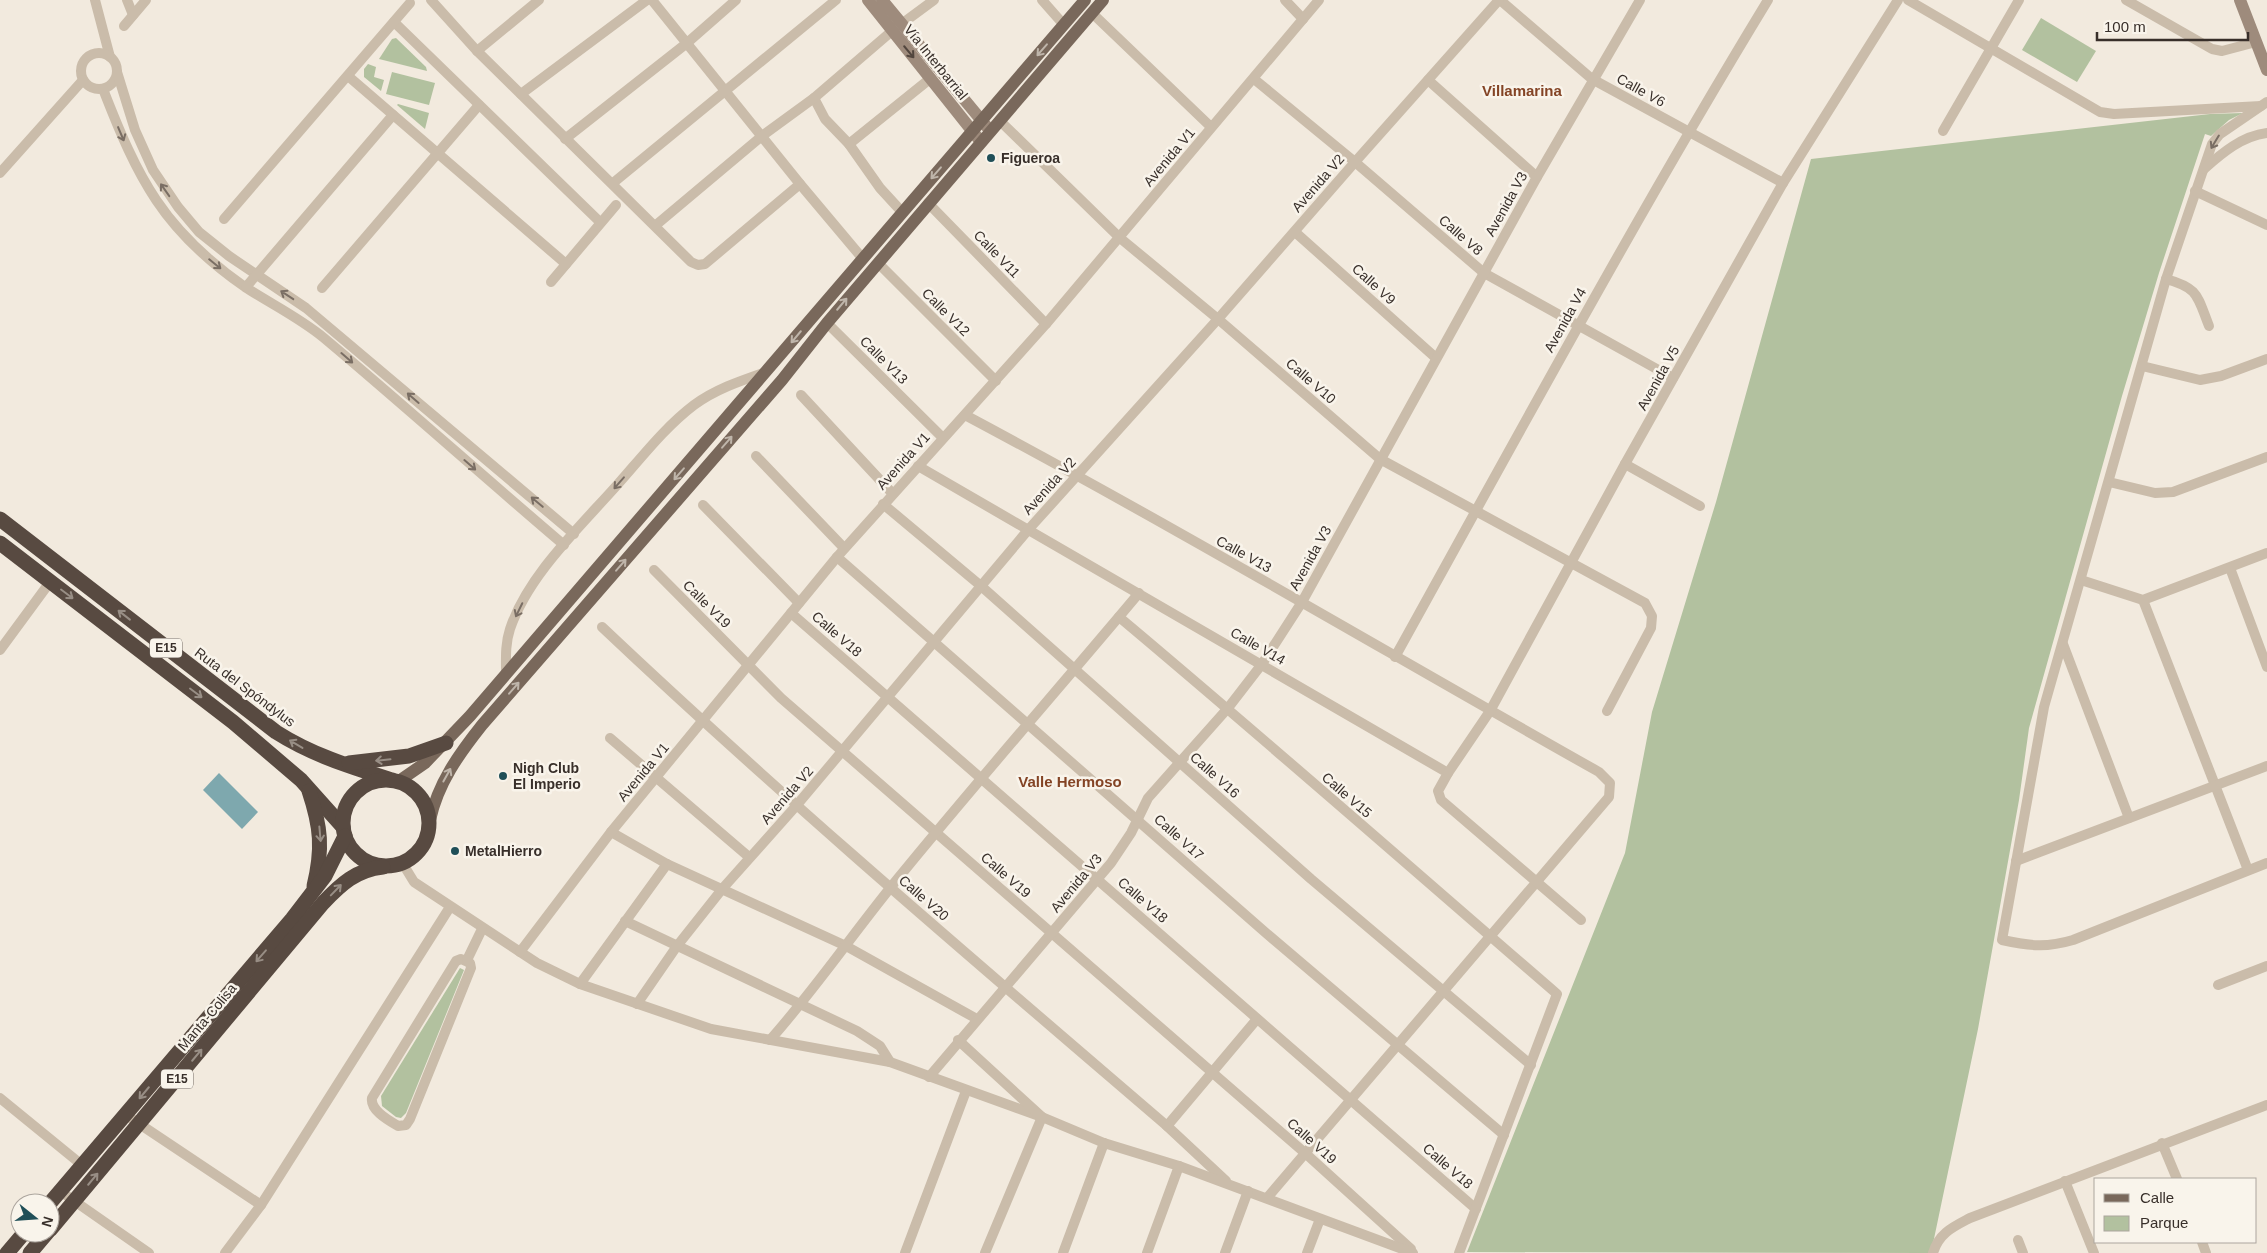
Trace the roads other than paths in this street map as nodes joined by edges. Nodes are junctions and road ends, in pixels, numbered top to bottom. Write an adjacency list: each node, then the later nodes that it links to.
1 (95, 0): 38 (street)
2 (127, 0): 28 (street)
3 (146, 0): 28 (street)
4 (539, 0): 37 (street)
5 (647, 0): 49 (street)
6 (652, 0): 35 (street)
7 (736, 0): 35 (street)
8 (836, 0): 48 (street)
9 (868, 0): 33 (main road, Vía Interbarrial)
10 (882, 0): 33 (main road, Vía Interbarrial)
11 (934, 0): 33 (street)
12 (1042, 0): 31 (street)
13 (1085, 0): 31 (main road)
14 (1103, 0): 27 (main road)
15 (1285, 0): 29 (street)
16 (1319, 0): 29 (street, Avenida V1)
17 (1500, 0): 44 (street, Calle V6); 46 (street, Avenida V2)
18 (1640, 0): 44 (street, Avenida V3)
19 (1768, 0): 59 (street, Avenida V4)
20 (1898, 0): 72 (street, Avenida V5)
21 (1908, 0): 36 (street)
22 (2019, 0): 36 (street)
23 (2126, 0): 34 (street)
24 (2240, 0): 34 (main road)
25 (438, 2): 37 (street)
26 (410, 3): 30 (street)
27 (1092, 13): 55 (main road); 56 (street)
28 (133, 15): 32 (street)
29 (1303, 19): 43 (street, Avenida V1)
30 (394, 22): 41 (street); 52 (street)
31 (1064, 25): 54 (main road, one-way to 54)
32 (124, 26)
33 (897, 28): 42 (main road, Vía Interbarrial, one-way to 42); 50 (street); 54 (main road, Vía Interbarrial)
34 (2256, 42): 39 (main road)
35 (687, 43): 48 (street); 63 (street)
36 (1990, 48): 51 (street); 60 (street)
37 (477, 51): 49 (street)
38 (110, 57): 40 (street); 45 (street)
39 (2267, 70)
40 (117, 72): 47 (street); 88 (street, one-way to 40)
41 (348, 76): 53 (street); 78 (street)
42 (931, 78): 57 (main road, Vía Interbarrial); 65 (street)
43 (1254, 79): 56 (street, Avenida V1); 67 (street, Calle V8)
44 (1592, 79): 59 (street, Calle V6); 70 (street, Avenida V3)
45 (83, 80): 47 (street); 69 (street)
46 (1428, 80): 67 (street, Avenida V2); 70 (street)
47 (103, 89): 91 (street, one-way to 91)
48 (726, 90): 62 (street); 71 (street)
49 (520, 94): 63 (street)
50 (814, 98): 62 (street); 65 (street)
51 (2264, 104): 68 (street, one-way to 68)
52 (479, 105): 66 (street); 79 (street)
53 (393, 115): 66 (street); 88 (street)
54 (981, 120): 57 (main road); 58 (main road, Vía Interbarrial)
55 (1000, 121): 58 (main road); 83 (street, Calle V10)
56 (1211, 127): 83 (street, Avenida V1)
57 (972, 131): 64 (main road, Vía Interbarrial); 77 (main road, one-way to 77)
58 (990, 131): 64 (main road)
59 (1688, 131): 72 (street, Calle V6); 96 (street, Avenida V4)
60 (1943, 131)
61 (2267, 133): 68 (street)
62 (762, 136): 73 (street); 80 (street)
63 (566, 139): 71 (street)
64 (981, 142): 75 (main road)
65 (849, 144): 77 (street)
66 (437, 154): 86 (street); 92 (street)
67 (1355, 162): 82 (street, Avenida V2); 87 (street, Calle V8)
68 (2203, 169): 74 (street)
69 (0, 173)
70 (1537, 176): 87 (street, Avenida V3)
71 (613, 183): 80 (street)
72 (1783, 183): 102 (street, Avenida V5)
73 (800, 184): 80 (street); 84 (street)
74 (2195, 191): 81 (street); 89 (street)
75 (928, 203): 85 (main road); 95 (street, Calle V11)
76 (616, 205): 79 (street)
77 (902, 212): 84 (main road)
78 (224, 219)
79 (600, 222): 86 (street)
80 (656, 225)
81 (2267, 225)
82 (1294, 232): 93 (street, Avenida V2); 98 (street, Calle V9)
83 (1120, 238): 93 (street, Calle V10); 95 (street, Avenida V1)
84 (863, 258): 101 (main road, one-way to 101)
85 (878, 262): 94 (main road, one-way to 85); 103 (street, Calle V12)
86 (566, 264): 90 (street)
87 (1484, 273): 96 (street, Calle V8); 98 (street, Avenida V3)
88 (256, 275): 91 (street); 121 (street, one-way to 88)
89 (2166, 279): 97 (street); 100 (street)
90 (551, 282)
91 (246, 287): 123 (street, one-way to 123)
92 (322, 288)
93 (1218, 319): 109 (street, Calle V10); 112 (street, Avenida V2)
94 (827, 323): 106 (street, Calle V13); 172 (main road, one-way to 94)
95 (1046, 324): 103 (street, Avenida V1)
96 (1578, 324): 102 (street, Calle V8); 118 (street, Avenida V4)
97 (2209, 326)
98 (1436, 358): 109 (street, Avenida V3)
99 (2267, 359): 100 (street)
100 (2142, 366): 113 (street)
101 (767, 372): 121 (street, one-way to 121); 150 (main road, one-way to 150)
102 (1673, 378): 110 (street, Avenida V5)
103 (996, 381): 105 (street, Avenida V1)
104 (801, 395): 114 (street)
105 (965, 416): 106 (street, Avenida V1); 112 (street, Calle V13)
106 (943, 438): 111 (street, Avenida V1)
107 (756, 456): 124 (street)
108 (2267, 457): 113 (street)
109 (1380, 459): 118 (street, Calle V10); 135 (street, Avenida V3)
110 (1625, 464): 117 (street); 127 (street, Avenida V5)
111 (918, 466): 114 (street, Avenida V1); 120 (street, Calle V14)
112 (1077, 475): 120 (street, Avenida V2); 135 (street, Calle V13)
113 (2109, 482): 130 (street)
114 (892, 494): 115 (street, Avenida V1)
115 (883, 504): 124 (street, Avenida V1); 132 (street, Calle V16)
116 (703, 505): 136 (street)
117 (1700, 506)
118 (1476, 511): 127 (street, Calle V10); 145 (street, Avenida V4)
119 (6, 523): 122 (highway); 140 (highway, Ruta del Spóndylus / E15, one-way to 119)
120 (1028, 530): 132 (street, Avenida V2); 133 (street, Calle V14)
121 (574, 534): 123 (street)
122 (1, 544): 131 (highway, E15)
123 (564, 545): 150 (street, one-way to 150)
124 (844, 548): 126 (street, Avenida V1)
125 (2267, 553): 128 (street)
126 (837, 557): 136 (street, Avenida V1); 141 (street, Calle V17)
127 (1571, 563): 153 (street, Avenida V5); 154 (street, Calle V10)
128 (2230, 568): 134 (street); 148 (street)
129 (654, 570): 147 (street, Calle V19)
130 (2081, 580): 134 (street); 142 (street)
131 (50, 582): 143 (street); 144 (highway, E15, one-way to 144)
132 (981, 586): 141 (street, Avenida V2); 149 (street, Calle V16)
133 (1140, 593): 138 (street); 146 (street, Calle V14)
134 (2143, 600): 167 (street)
135 (1302, 602): 145 (street, Calle V13); 146 (street, Avenida V3)
136 (799, 603): 137 (street, Avenida V1)
137 (791, 613): 147 (street, Avenida V1); 151 (street, Calle V18)
138 (1119, 617): 149 (street); 152 (street, Calle V15)
139 (602, 628): 155 (street, Calle V20)
140 (153, 637): 144 (highway); 161 (highway, Ruta del Spóndylus / E15, one-way to 140)
141 (934, 641): 151 (street, Avenida V2); 156 (street, Calle V17)
142 (2063, 644): 170 (street); 177 (street)
143 (0, 650)
144 (143, 652): 168 (highway, E15, one-way to 168)
145 (1395, 657): 153 (street, Calle V13)
146 (1262, 664): 152 (street, Avenida V3); 163 (street, Calle V14)
147 (748, 665): 155 (street, Avenida V1); 159 (street, Calle V19)
148 (2267, 667)
149 (1075, 670): 156 (street); 160 (street, Calle V16)
150 (506, 674): 158 (main road)
151 (888, 696): 159 (street, Avenida V2); 165 (street, Calle V18)
152 (1228, 708): 160 (street, Avenida V3); 193 (street, Calle V15)
153 (1490, 711): 163 (street, Avenida V5); 184 (street, Calle V13)
154 (1607, 711)
155 (703, 722): 164 (street, Avenida V1); 169 (street, Calle V20)
156 (1029, 724): 165 (street); 171 (street, Calle V17)
157 (610, 738): 164 (street)
158 (446, 743): 161 (highway, one-way to 161); 166 (main road)
159 (842, 752): 169 (street, Avenida V2); 175 (street, Calle V19)
160 (1180, 762): 171 (street, Avenida V3); 202 (street, Calle V16)
161 (340, 763): 166 (highway, Ruta del Spóndylus / E15)
162 (2267, 766): 167 (street)
163 (1448, 773): 184 (street)
164 (656, 778): 174 (street, Avenida V1); 176 (street)
165 (982, 779): 175 (street); 183 (street, Calle V18)
166 (396, 781): 172 (highway, E15); 173 (highway, E15)
167 (2215, 786): 170 (street); 182 (street)
168 (308, 787): 173 (highway, E15); 187 (highway, one-way to 187)
169 (796, 806): 176 (street, Avenida V2); 185 (street, Calle V20)
170 (2129, 818): 177 (street)
171 (1138, 819): 183 (street, Avenida V3); 209 (street, Calle V17)
172 (430, 820): 179 (highway)
173 (344, 831): 181 (highway, E15); 187 (highway, Manta-Colisa / E15)
174 (611, 832): 180 (street); 196 (street, Avenida V1)
175 (935, 832): 185 (street); 192 (street, Calle V19)
176 (749, 857): 186 (street, Avenida V2)
177 (2016, 861): 182 (street)
178 (2267, 863): 182 (street)
179 (403, 864): 181 (highway, E15); 188 (street)
180 (667, 864): 186 (street); 190 (street)
181 (383, 867): 220 (highway, Manta-Colisa / E15, one-way to 181)
182 (2248, 870)
183 (1098, 880): 192 (street, Avenida V3); 206 (street, Calle V18)
184 (1536, 881): 189 (street); 193 (street)
185 (890, 887): 195 (street); 201 (street, Calle V20)
186 (723, 888): 194 (street, Avenida V2); 195 (street)
187 (312, 894): 218 (highway, Manta-Colisa / E15, one-way to 218)
188 (450, 907): 191 (street); 235 (street)
189 (1581, 920)
190 (625, 921): 194 (street); 199 (street)
191 (482, 929): 196 (street); 197 (street)
192 (1052, 933): 201 (street, Avenida V3); 212 (street, Calle V19)
193 (1489, 936): 202 (street); 211 (street, Calle V15)
194 (677, 946): 203 (street, Avenida V2); 204 (street)
195 (846, 946): 204 (street); 205 (street)
196 (520, 952): 199 (street)
197 (467, 960): 197 (street)
198 (2267, 966): 200 (street)
199 (580, 984): 203 (street)
200 (2218, 985)
201 (1005, 986): 205 (street, Avenida V3); 221 (street, Calle V20)
202 (1444, 990): 209 (street); 211 (street, Calle V16)
203 (637, 1004): 207 (street)
204 (802, 1004): 207 (street); 210 (street)
205 (977, 1019): 208 (street, Avenida V3)
206 (1257, 1019): 212 (street); 216 (street, Calle V18)
207 (770, 1040): 210 (street)
208 (958, 1040): 213 (street, Avenida V3); 219 (street)
209 (1397, 1045): 216 (street); 222 (street, Calle V17)
210 (890, 1062): 213 (street)
211 (1531, 1065): 222 (street)
212 (1212, 1072): 221 (street); 225 (street, Calle V19)
213 (929, 1076): 214 (street)
214 (966, 1091): 219 (street); 247 (street)
215 (0, 1098): 226 (street)
216 (1351, 1099): 225 (street); 236 (street, Calle V18)
217 (2267, 1104): 224 (street)
218 (126, 1114): 220 (street); 226 (highway, Manta-Colisa / E15)
219 (1042, 1117): 223 (street); 248 (street)
220 (140, 1124): 234 (highway, Manta-Colisa / E15, one-way to 220); 235 (street)
221 (1167, 1126): 230 (street, Calle V20)
222 (1504, 1135): 236 (street)
223 (1104, 1143): 227 (street); 249 (street)
224 (2162, 1143): 228 (street); 229 (street)
225 (1305, 1153): 233 (street); 253 (street, Calle V19)
226 (82, 1165): 231 (highway, Manta-Colisa / E15)
227 (1179, 1166): 230 (street); 250 (street)
228 (2177, 1178)
229 (2065, 1181): 255 (street); 257 (street)
230 (1231, 1185): 232 (street)
231 (60, 1191): 234 (street)
232 (1248, 1191): 233 (street); 251 (street)
233 (1268, 1198): 238 (street)
234 (74, 1201): 237 (highway, Manta-Colisa / E15); 245 (street)
235 (261, 1205): 246 (street)
236 (1476, 1209): 254 (street)
237 (60, 1218)
238 (1320, 1219): 242 (street); 252 (street)
239 (2018, 1240): 256 (street)
240 (16, 1243): 243 (highway)
241 (38, 1243): 244 (highway)
242 (1392, 1249): 253 (street)
243 (7, 1253)
244 (30, 1253)
245 (149, 1253)
246 (225, 1253)
247 (905, 1253)
248 (985, 1253)
249 (1063, 1253)
250 (1147, 1253)
251 (1224, 1253)
252 (1307, 1253)
253 (1414, 1253)
254 (1459, 1253)
255 (1933, 1253)
256 (2023, 1253)
257 (2094, 1253)

